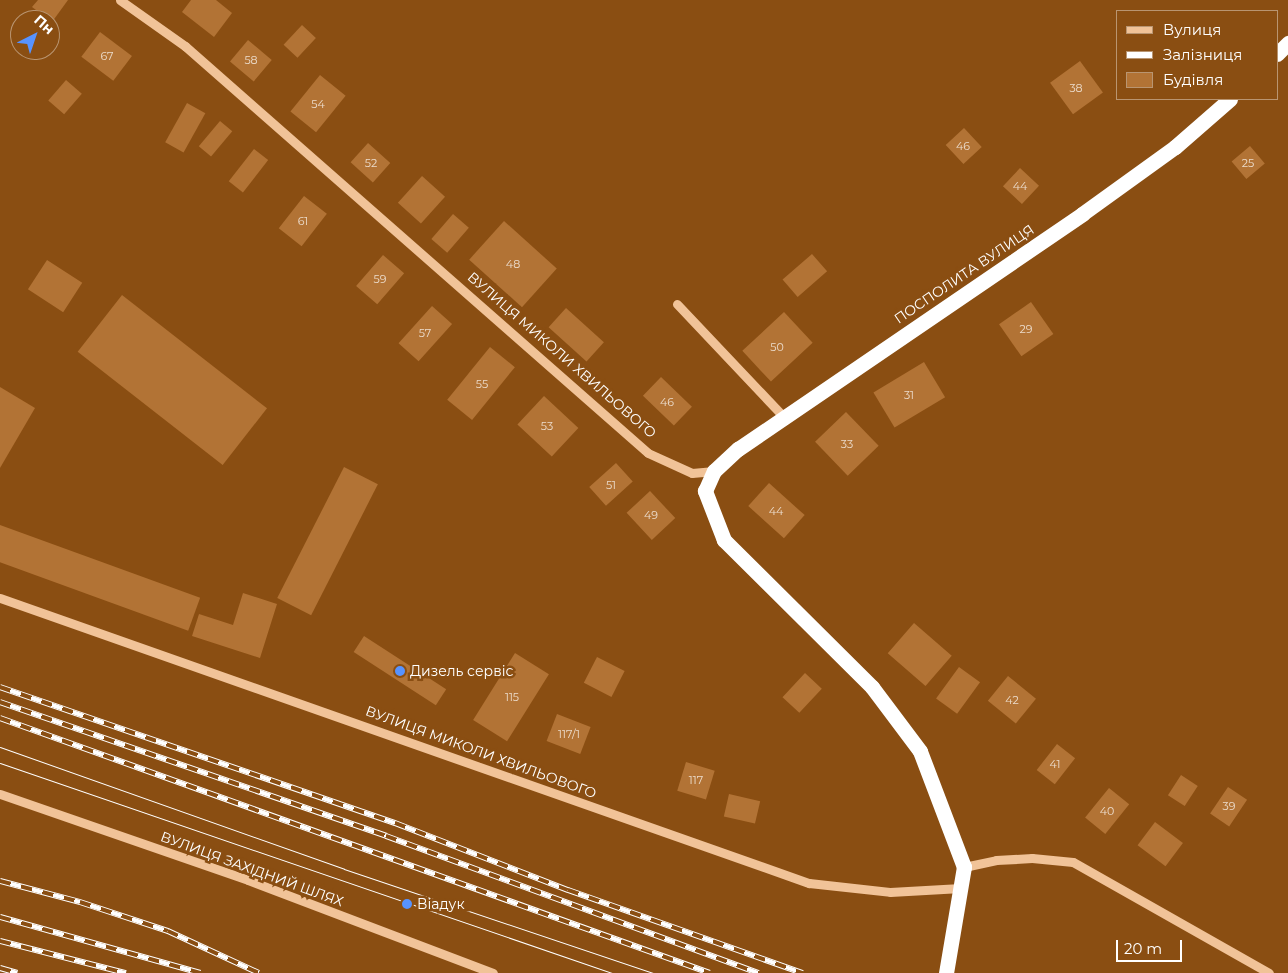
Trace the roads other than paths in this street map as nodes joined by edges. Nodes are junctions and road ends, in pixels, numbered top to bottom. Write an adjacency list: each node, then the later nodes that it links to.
1 (120, 0): 7 (street, ВУЛИЦЯ МИКОЛИ ХВИЛЬОВОГО)
2 (1288, 43): 3 (highway)
3 (1278, 53)
4 (1229, 100): 6 (highway, ПОСПОЛИТА ВУЛИЦЯ)
5 (677, 304): 6 (street)
6 (784, 416): 7 (highway, ПОСПОЛИТА ВУЛИЦЯ)
7 (714, 472): 10 (highway)
8 (0, 598): 11 (street, ВУЛИЦЯ МИКОЛИ ХВИЛЬОВОГО)
9 (0, 794): 12 (street, ВУЛИЦЯ ЗАХІДНИЙ ШЛЯХ)
10 (964, 867): 11 (highway); 14 (street)
11 (961, 888): 13 (highway)
12 (493, 973)
13 (946, 973)
14 (1268, 973)

